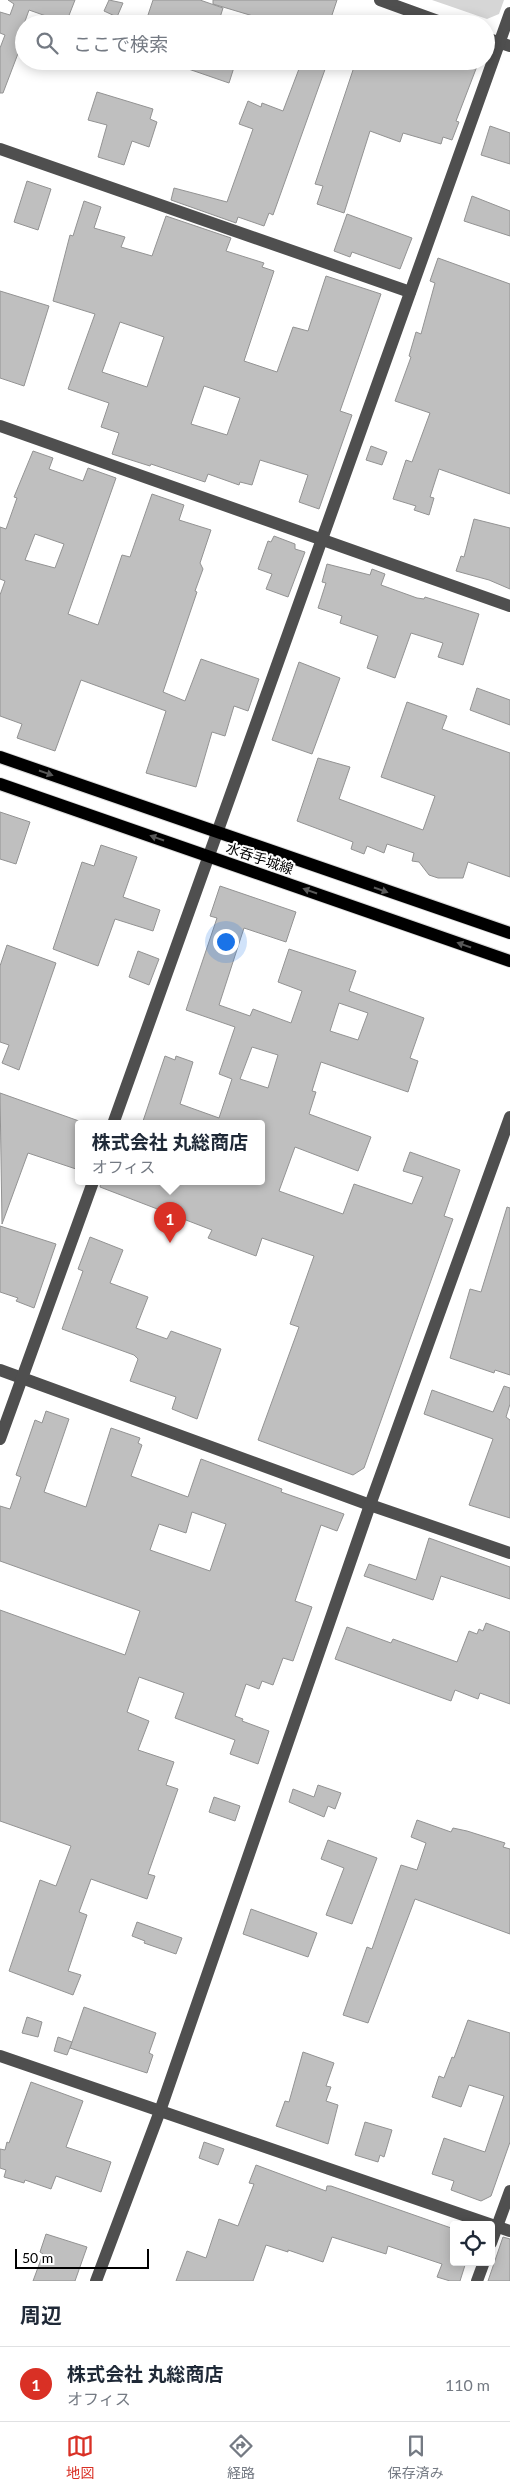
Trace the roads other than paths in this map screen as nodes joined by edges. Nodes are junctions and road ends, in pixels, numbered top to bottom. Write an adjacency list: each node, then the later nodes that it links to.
1 (380, 0): 3 (street)
2 (510, 13): 4 (street)
3 (421, 15)
4 (505, 44): 6 (street)
5 (0, 149): 6 (street)
6 (410, 292): 8 (street)
7 (0, 426): 8 (street)
8 (322, 539): 9 (street); 12 (street)
9 (510, 606)
10 (0, 757): 12 (main road, 水呑手城線, one-way to 12)
11 (0, 784): 13 (main road, 水呑手城線, one-way to 11)
12 (218, 834): 13 (street); 14 (main road, 水呑手城線, one-way to 14)
13 (210, 856): 15 (main road, 水呑手城線, one-way to 13); 17 (street)
14 (510, 934)
15 (510, 961)
16 (510, 1117): 22 (street)
17 (114, 1120)
18 (92, 1185): 20 (street)
19 (0, 1370): 20 (street)
20 (22, 1378): 21 (street); 22 (street)
21 (0, 1440)
22 (370, 1505): 23 (street); 25 (street)
23 (510, 1553)
24 (0, 2056): 25 (street)
25 (160, 2111): 27 (street); 31 (street)
26 (510, 2191): 27 (street)
27 (497, 2226): 28 (street); 29 (street)
28 (495, 2231)
29 (510, 2231)
30 (483, 2266): 32 (street)
31 (96, 2281)
32 (477, 2281)

